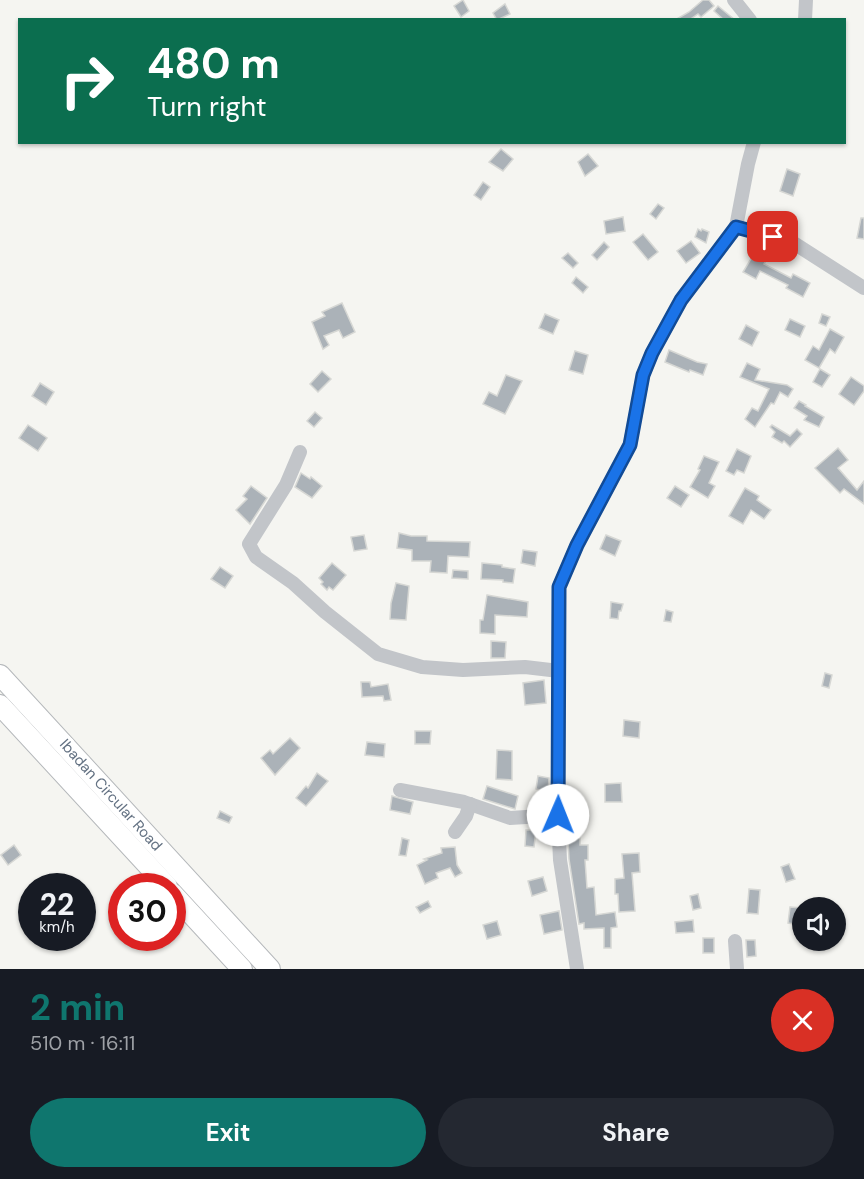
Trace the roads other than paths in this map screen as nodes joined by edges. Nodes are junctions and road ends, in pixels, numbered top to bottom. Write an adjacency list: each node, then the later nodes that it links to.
1 (734, 0): 3 (street)
2 (806, 0): 4 (street)
3 (748, 18)
4 (805, 18)
5 (753, 144): 6 (street)
6 (736, 227): 7 (street); 9 (street)
7 (864, 288)
8 (300, 452): 9 (street)
9 (559, 671): 14 (street)
10 (0, 675): 20 (highway, Ibadan Circular Road)
11 (0, 705): 16 (highway, Ibadan Circular Road)
12 (400, 790): 13 (street)
13 (470, 804): 14 (street); 15 (street)
14 (558, 815): 21 (street)
15 (455, 832)
16 (155, 873)
17 (186, 908): 19 (highway)
18 (735, 941): 22 (street)
19 (242, 969)
20 (270, 969)
21 (577, 969)
22 (737, 969)

